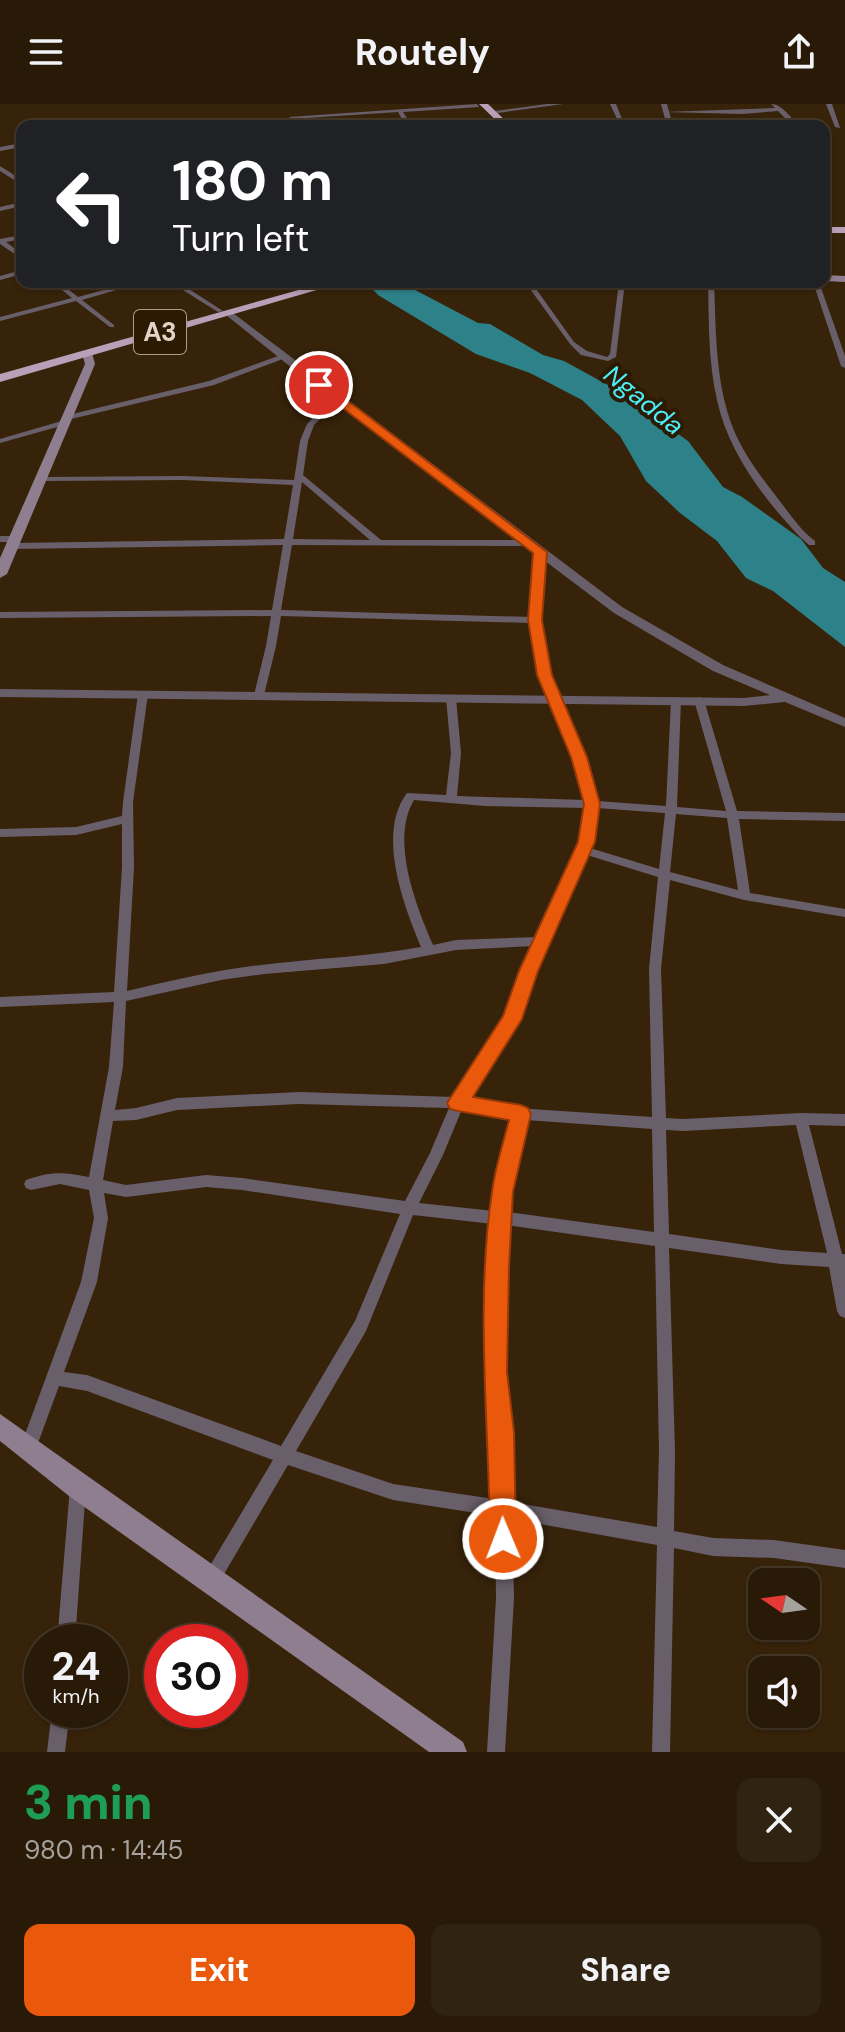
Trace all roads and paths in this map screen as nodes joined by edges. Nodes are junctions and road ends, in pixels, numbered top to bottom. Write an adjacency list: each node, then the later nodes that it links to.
1 (382, 104): 10 (street)
2 (560, 104): 11 (street)
3 (773, 104): 8 (street)
4 (479, 105): 9 (street); 14 (highway); 15 (highway)
5 (830, 105): 6 (street); 17 (street)
6 (845, 106)
7 (666, 108): 8 (street)
8 (780, 109): 16 (street)
9 (399, 110): 10 (street); 13 (street)
10 (386, 111): 12 (street)
11 (498, 111)
12 (292, 117)
13 (405, 120)
14 (493, 120)
15 (499, 120)
16 (790, 120)
17 (842, 127)
18 (0, 168): 19 (street)
19 (10, 175): 20 (street); 21 (street)
20 (0, 177)
21 (16, 179)
22 (63, 288): 30 (street)
23 (119, 288): 30 (street)
24 (183, 288): 31 (street)
25 (306, 288): 31 (highway, A3)
26 (532, 288): 27 (street)
27 (621, 288)
28 (711, 288): 47 (street)
29 (818, 288): 36 (street)
30 (78, 299): 32 (street); 33 (street)
31 (225, 312): 34 (highway, A3); 35 (street); 37 (highway, A3)
32 (0, 319)
33 (112, 326)
34 (87, 353): 37 (highway, A3); 39 (main road)
35 (284, 357): 38 (street); 39 (street)
36 (845, 366)
37 (0, 375)
38 (337, 399): 42 (street); 48 (street)
39 (66, 420): 40 (street); 41 (main road)
40 (0, 441)
41 (42, 479): 42 (street); 46 (main road)
42 (298, 480): 44 (street); 45 (street)
43 (0, 539): 46 (street)
44 (290, 542): 45 (street); 46 (street); 50 (street)
45 (378, 542): 48 (street)
46 (14, 543): 49 (main road)
47 (812, 543)
48 (534, 548): 52 (street); 57 (street)
49 (0, 574)
50 (277, 613): 51 (street); 52 (street); 55 (street)
51 (0, 615)
52 (535, 620): 58 (street)
53 (0, 693): 54 (street)
54 (143, 694): 55 (street); 67 (street)
55 (259, 695): 56 (street)
56 (451, 698): 58 (street); 62 (street)
57 (785, 698): 60 (street); 61 (street)
58 (552, 699): 59 (street); 63 (street)
59 (676, 700): 60 (street); 64 (street)
60 (699, 700): 65 (street)
61 (845, 723)
62 (451, 798): 63 (street); 74 (street)
63 (592, 804): 64 (street); 69 (street)
64 (671, 810): 65 (street); 70 (street)
65 (734, 815): 66 (street); 71 (street)
66 (845, 817)
67 (128, 819): 68 (street); 75 (street)
68 (0, 833)
69 (584, 850): 70 (street); 73 (street)
70 (664, 876): 71 (street); 82 (street)
71 (744, 896): 72 (street)
72 (845, 913)
73 (542, 941): 74 (street); 77 (street)
74 (429, 951): 75 (street)
75 (121, 997): 76 (street); 79 (street)
76 (0, 1002)
77 (458, 1103): 78 (street); 79 (street); 85 (street)
78 (521, 1114): 82 (street); 86 (street)
79 (106, 1116): 83 (street)
80 (801, 1119): 81 (street); 82 (street); 88 (street)
81 (845, 1120)
82 (656, 1123): 87 (street)
83 (95, 1183): 84 (street); 85 (street); 90 (street)
84 (31, 1184)
85 (409, 1208): 86 (street); 93 (street)
86 (502, 1218): 87 (street); 95 (street)
87 (660, 1240): 88 (street); 96 (street)
88 (840, 1261): 89 (street)
89 (845, 1311)
90 (54, 1378): 92 (street); 93 (street)
91 (0, 1426): 92 (main road)
92 (28, 1448): 94 (main road)
93 (285, 1455): 95 (street); 98 (street)
94 (78, 1487): 98 (main road); 99 (street)
95 (502, 1510): 96 (street); 103 (street)
96 (666, 1538): 97 (street); 104 (street)
97 (845, 1559)
98 (211, 1580): 102 (main road)
99 (67, 1624)
100 (59, 1728): 101 (street)
101 (56, 1752)
102 (453, 1752)
103 (496, 1752)
104 (661, 1752)

